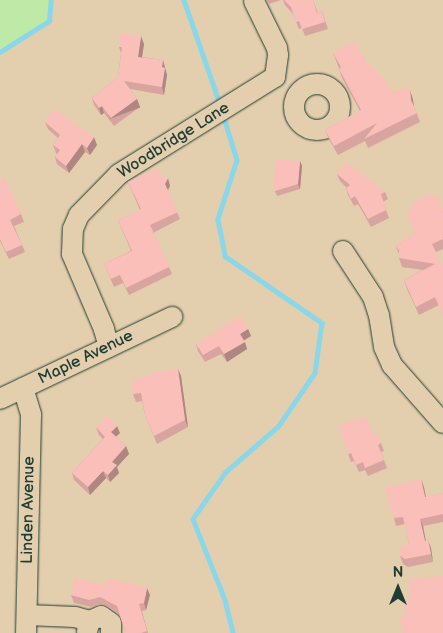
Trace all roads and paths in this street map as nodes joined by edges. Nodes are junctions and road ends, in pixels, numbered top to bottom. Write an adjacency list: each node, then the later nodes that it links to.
1 (254, 1): 2 (street)
2 (276, 74): 3 (street); 6 (street, Woodbridge Lane)
3 (299, 91)
4 (344, 251): 9 (street)
5 (172, 317): 6 (street, Maple Avenue)
6 (109, 347): 7 (street, Maple Avenue)
7 (23, 388): 8 (street, Maple Avenue); 10 (street, Linden Avenue)
8 (0, 399)
9 (443, 423)
10 (27, 624): 11 (street)
11 (88, 627): 12 (street)
12 (112, 633)

